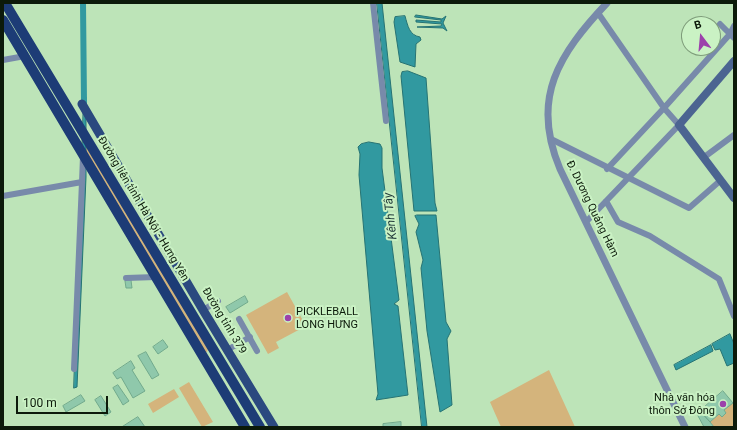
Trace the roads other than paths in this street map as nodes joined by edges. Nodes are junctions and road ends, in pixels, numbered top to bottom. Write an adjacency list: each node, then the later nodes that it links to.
1 (5, 3): 18 (highway, Đường liên tỉnh Hà Nội - Hưng Yên)
2 (373, 3): 14 (street)
3 (607, 3): 4 (street, Đ. Dương Quảng Hàm)
4 (598, 13): 13 (street); 19 (street, Đ. Dương Quảng Hàm)
5 (3, 20): 9 (highway)
6 (721, 25): 8 (street)
7 (734, 26): 8 (street)
8 (732, 36): 13 (street)
9 (24, 56): 10 (street); 20 (highway)
10 (3, 60)
11 (734, 61): 15 (main road)
12 (82, 104): 16 (main road, Đường tỉnh 379)
13 (664, 108): 15 (street); 22 (street)
14 (386, 122)
15 (679, 125): 21 (main road); 23 (street)
16 (96, 129): 18 (main road); 29 (main road, Đường tỉnh 379)
17 (734, 135): 21 (street)
18 (87, 139): 30 (highway, Đường liên tỉnh Hà Nội - Hưng Yên)
19 (550, 139): 22 (street); 31 (street, Đ. Dương Quảng Hàm)
20 (80, 151): 25 (street); 32 (highway)
21 (703, 158): 24 (main road)
22 (607, 169): 23 (street)
23 (627, 178): 24 (street); 28 (street)
24 (721, 180): 27 (main road)
25 (82, 182): 26 (street); 43 (street)
26 (3, 196)
27 (734, 198)
28 (606, 201): 31 (street); 36 (street)
29 (141, 205): 30 (main road); 35 (main road, Đường tỉnh 379)
30 (131, 212): 35 (highway, Đường liên tỉnh Hà Nội - Hưng Yên)
31 (586, 222): 47 (street, Đ. Dương Quảng Hàm)
32 (156, 277): 33 (street); 42 (highway)
33 (126, 278)
34 (218, 301): 35 (street)
35 (199, 313): 39 (main road, Đường tỉnh 379); 41 (highway, Đường liên tỉnh Hà Nội - Hưng Yên)
36 (734, 316)
37 (239, 319): 38 (street)
38 (250, 337): 39 (street); 40 (street)
39 (227, 350): 41 (main road); 46 (main road, Đường tỉnh 379)
40 (257, 351)
41 (217, 354): 42 (highway); 45 (highway, Đường liên tỉnh Hà Nội - Hưng Yên)
42 (205, 359): 44 (highway)
43 (74, 370)
44 (245, 427)
45 (260, 427)
46 (274, 427)
47 (685, 427)

